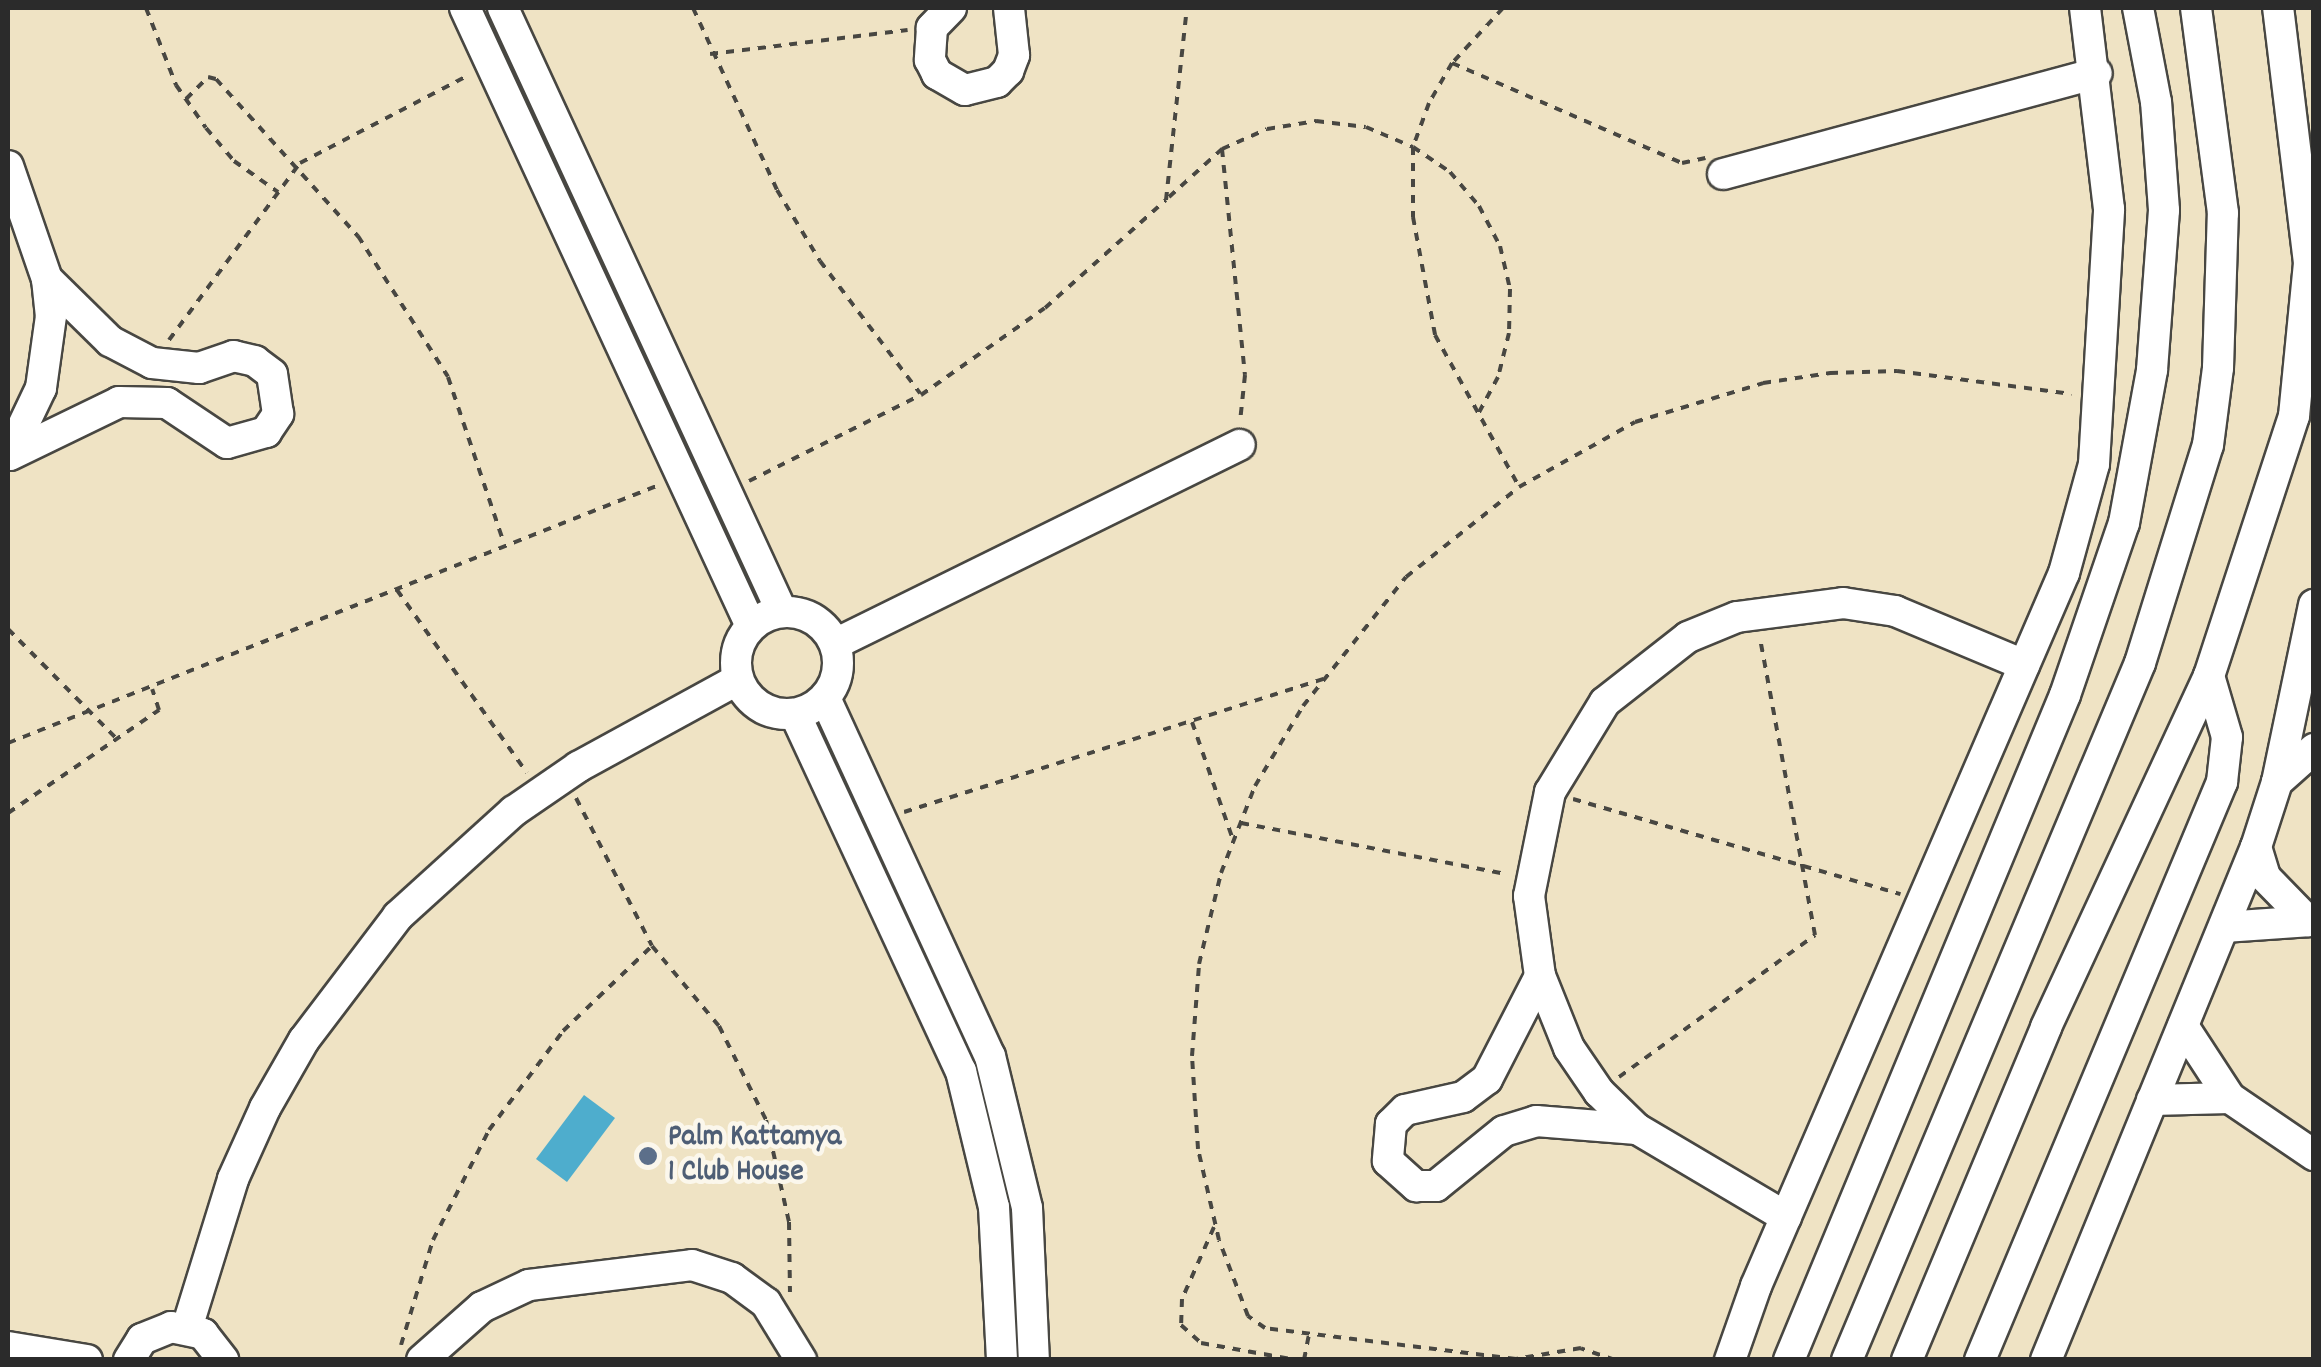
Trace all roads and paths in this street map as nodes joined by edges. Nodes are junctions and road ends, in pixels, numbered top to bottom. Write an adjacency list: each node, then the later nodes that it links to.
1 (146, 8): 17 (path)
2 (465, 8): 14 (street)
3 (503, 8): 36 (street)
4 (693, 8): 13 (path)
5 (1010, 8): 12 (street)
6 (1188, 8): 25 (path)
7 (1503, 8): 15 (path)
8 (2085, 8): 16 (street)
9 (2138, 8): 99 (street)
10 (2196, 8): 73 (street)
11 (2278, 8): 20 (street)
12 (941, 18): 13 (path)
13 (710, 54): 28 (path)
14 (491, 64): 22 (path); 34 (street)
15 (1452, 64): 18 (path); 23 (path)
16 (2096, 73): 23 (street); 29 (street)
17 (186, 100): 22 (path); 24 (path)
18 (1413, 146): 19 (path); 31 (path); 31 (path)
19 (1222, 149): 25 (path); 32 (path)
20 (2307, 161): 30 (street)
21 (8, 166): 26 (street)
22 (296, 168): 24 (path); 37 (path)
23 (1728, 173)
24 (278, 192): 27 (path)
25 (1166, 200): 28 (path)
26 (47, 279): 27 (street); 33 (street)
27 (152, 363): 33 (street)
28 (922, 395): 36 (path)
29 (2100, 398): 35 (path); 46 (street)
30 (2304, 410): 47 (street)
31 (1477, 416): 35 (path)
32 (1235, 448): 44 (street)
33 (8, 456)
34 (682, 476): 37 (path); 42 (street)
35 (1519, 487): 48 (path)
36 (726, 491): 40 (street)
37 (505, 546): 38 (path)
38 (397, 590): 50 (path); 59 (path)
39 (2314, 606): 45 (street)
40 (782, 612): 42 (street); 44 (street)
41 (1755, 613): 46 (street); 60 (street); 66 (path)
42 (751, 626): 49 (street)
43 (8, 629): 52 (path)
44 (835, 644): 51 (street)
45 (2309, 660): 58 (street)
46 (2024, 665): 68 (street)
47 (2209, 676): 75 (street); 102 (street)
48 (1326, 678): 54 (path); 63 (path)
49 (738, 680): 53 (street); 59 (street)
50 (152, 689): 52 (path); 55 (path)
51 (825, 698): 53 (street); 62 (street)
52 (90, 712): 55 (path); 56 (path)
53 (794, 714): 93 (street)
54 (1192, 722): 62 (path); 64 (path)
55 (117, 739): 61 (path)
56 (8, 743)
57 (2314, 749): 58 (street)
58 (2277, 782): 65 (street)
59 (552, 784): 71 (path); 85 (street)
60 (1550, 792): 66 (path); 67 (street)
61 (8, 813)
62 (880, 820): 94 (street)
63 (1241, 823): 64 (path); 67 (path)
64 (1234, 840): 84 (path)
65 (2256, 848): 69 (street); 70 (street)
66 (1802, 862): 68 (path); 76 (path)
67 (1531, 879): 72 (street)
68 (1923, 898): 83 (street)
69 (2311, 921): 70 (street)
70 (2224, 926): 74 (street)
71 (652, 946): 88 (path); 89 (path)
72 (1540, 976): 76 (street); 81 (street)
73 (1994, 1013): 75 (street); 79 (street)
74 (2183, 1026): 77 (street); 78 (street)
75 (2046, 1027): 80 (street)
76 (1599, 1092): 81 (street)
77 (2230, 1098): 78 (street); 82 (street)
78 (2152, 1100): 103 (street)
79 (1959, 1101): 80 (street); 100 (street)
80 (2010, 1117): 101 (street)
81 (1637, 1128): 83 (street)
82 (2314, 1155)
83 (1786, 1217): 98 (street)
84 (1215, 1224): 86 (path); 95 (path)
85 (187, 1328): 91 (street); 92 (street)
86 (1309, 1334): 96 (path); 97 (path)
87 (8, 1346): 90 (street)
88 (796, 1348): 89 (street)
89 (410, 1358)
90 (87, 1360)
91 (129, 1360)
92 (223, 1360)
93 (1002, 1360)
94 (1034, 1360)
95 (1296, 1360)
96 (1304, 1360)
97 (1615, 1360)
98 (1730, 1360)
99 (1789, 1360)
100 (1847, 1360)
101 (1907, 1360)
102 (1980, 1360)
103 (2046, 1360)

